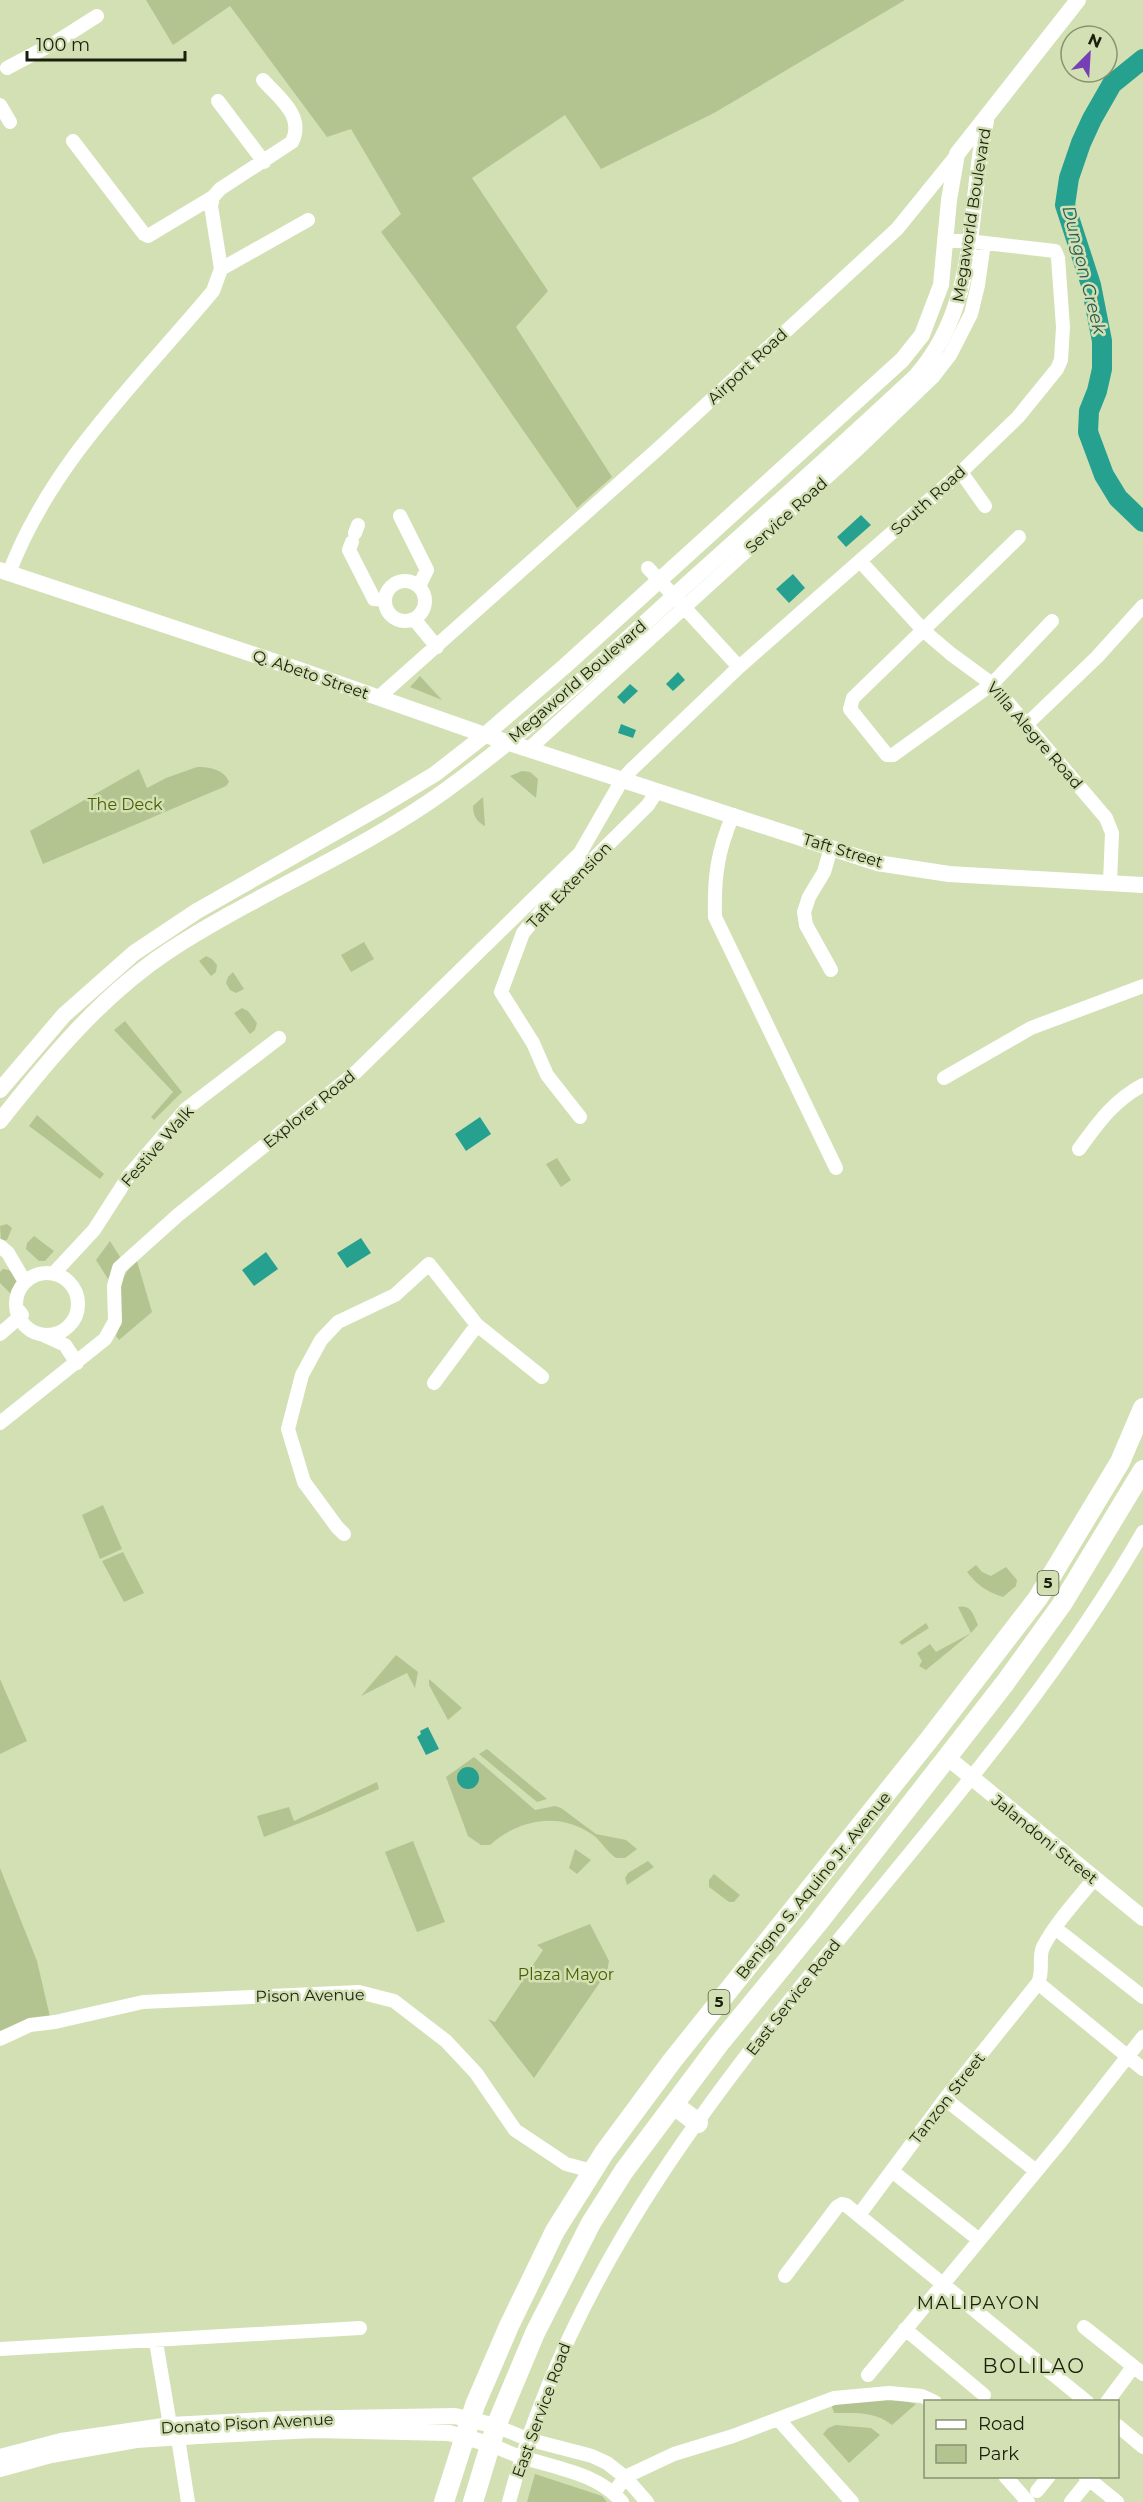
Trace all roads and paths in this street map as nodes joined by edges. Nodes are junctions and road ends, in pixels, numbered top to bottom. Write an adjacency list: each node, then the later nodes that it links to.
1 (1078, 0): 7 (main road, Airport Road)
2 (97, 16): 3 (street)
3 (2, 67)
4 (263, 80): 11 (street)
5 (218, 101): 11 (street)
6 (0, 105): 8 (street)
7 (987, 114): 10 (main road, Airport Road); 15 (main road, Megaworld Boulevard)
8 (10, 122)
9 (73, 141): 12 (street)
10 (957, 154): 14 (main road, Megaworld Boulevard); 38 (street, Airport Road)
11 (264, 162): 12 (street)
12 (213, 197): 16 (street)
13 (308, 220): 16 (street)
14 (945, 241): 15 (street, South Road); 17 (main road, Megaworld Boulevard)
15 (976, 242): 18 (main road, Megaworld Boulevard); 19 (street, South Road); 31 (street, Service Road)
16 (221, 269): 27 (street)
17 (938, 295): 18 (main road); 24 (main road, Megaworld Boulevard)
18 (958, 301): 25 (main road, Megaworld Boulevard)
19 (961, 472): 20 (street); 26 (street, South Road)
20 (985, 506)
21 (400, 516): 29 (street)
22 (355, 533): 30 (street)
23 (1019, 537): 37 (street)
24 (703, 540): 25 (main road); 28 (main road, Megaworld Boulevard)
25 (720, 555): 31 (main road, Megaworld Boulevard)
26 (860, 561): 37 (street, Villa Alegre Road); 39 (street, South Road)
27 (4, 571): 42 (main road, Q. Abeto Street)
28 (653, 574): 31 (street); 33 (main road, Megaworld Boulevard)
29 (419, 586): 30 (street); 34 (street)
30 (385, 600): 34 (street)
31 (679, 602): 36 (main road, Megaworld Boulevard); 39 (street); 47 (street, Service Road)
32 (1143, 606): 44 (street)
33 (622, 614): 36 (main road); 41 (main road, Megaworld Boulevard)
34 (414, 619): 38 (street)
35 (1052, 621): 40 (street)
36 (636, 630): 43 (main road, Megaworld Boulevard)
37 (924, 631): 40 (street, Villa Alegre Road); 40 (street)
38 (437, 647): 42 (street, Airport Road)
39 (739, 668): 49 (street, South Road)
40 (992, 684): 44 (street, Villa Alegre Road)
41 (532, 696): 43 (main road); 45 (main road, Megaworld Boulevard)
42 (379, 697): 45 (main road, Q. Abeto Street)
43 (546, 711): 46 (main road, Megaworld Boulevard)
44 (1027, 724): 54 (street, Villa Alegre Road)
45 (485, 735): 46 (main road, Q. Abeto Street); 48 (main road, Megaworld Boulevard)
46 (507, 742): 47 (main road, Q. Abeto Street); 50 (main road, Megaworld Boulevard)
47 (529, 749): 49 (main road, Q. Abeto Street)
48 (437, 771): 50 (main road); 61 (main road, Megaworld Boulevard)
49 (622, 780): 51 (main road, Taft Street); 73 (street, Explorer Road)
50 (448, 788): 63 (main road, Megaworld Boulevard)
51 (657, 790): 52 (main road, Taft Street); 62 (street, Taft Extension)
52 (733, 815): 53 (main road, Taft Street); 65 (street)
53 (831, 848): 54 (main road, Taft Street); 56 (street)
54 (1110, 883): 55 (main road, Taft Street)
55 (1143, 885)
56 (831, 970)
57 (1143, 986): 59 (street)
58 (279, 1038): 67 (street, Festive Walk)
59 (944, 1078)
60 (1143, 1085): 64 (street)
61 (0, 1089)
62 (580, 1117)
63 (0, 1121)
64 (1079, 1149)
65 (836, 1168)
66 (0, 1246): 68 (street)
67 (54, 1273): 68 (street); 72 (street)
68 (25, 1282): 69 (street)
69 (16, 1308): 71 (street); 72 (street)
70 (477, 1325): 74 (street); 75 (street); 80 (street)
71 (0, 1334)
72 (42, 1335): 73 (street)
73 (77, 1363): 77 (street, Explorer Road)
74 (542, 1377)
75 (434, 1383)
76 (1143, 1408): 96 (highway, Benigno S. Aquino Jr. Avenue / 5)
77 (0, 1423)
78 (1143, 1470): 81 (highway, Benigno S. Aquino Jr. Avenue / 5)
79 (1143, 1532): 82 (street, East Service Road)
80 (344, 1534)
81 (948, 1758): 82 (main road, Jalandoni Street); 93 (highway, Benigno S. Aquino Jr. Avenue / 5)
82 (972, 1779): 83 (main road, Jalandoni Street); 94 (street, East Service Road)
83 (1094, 1879): 84 (main road, Jalandoni Street); 85 (street)
84 (1143, 1918)
85 (1055, 1928): 86 (street); 87 (street)
86 (1038, 1983): 90 (street); 92 (street, Tanzon Street)
87 (1143, 1997)
88 (1143, 2037): 90 (street)
89 (0, 2039): 96 (street, Pison Avenue)
90 (1128, 2056): 91 (street); 97 (street)
91 (1143, 2069)
92 (945, 2099): 95 (street, Tanzon Street); 97 (street)
93 (674, 2105): 94 (highway); 101 (highway, Benigno S. Aquino Jr. Avenue / 5)
94 (698, 2122): 120 (street, East Service Road)
95 (892, 2170): 98 (street, Tanzon Street); 99 (street)
96 (592, 2171): 100 (highway, Benigno S. Aquino Jr. Avenue / 5)
97 (1035, 2171): 99 (street)
98 (859, 2216): 102 (street); 103 (street)
99 (978, 2239): 103 (street)
100 (542, 2256): 101 (highway); 117 (highway, Benigno S. Aquino Jr. Avenue / 5)
101 (567, 2269): 119 (highway, Benigno S. Aquino Jr. Avenue / 5)
102 (785, 2276)
103 (944, 2283): 106 (street); 113 (street)
104 (1084, 2327): 109 (street)
105 (360, 2328): 107 (street)
106 (905, 2329): 110 (street); 111 (street)
107 (156, 2342): 108 (street); 118 (street)
108 (0, 2349)
109 (1138, 2371): 114 (street)
110 (868, 2375)
111 (984, 2395)
112 (931, 2400): 115 (street)
113 (1085, 2400)
114 (1109, 2400)
115 (778, 2419): 125 (street); 136 (street)
116 (1119, 2427): 121 (street)
117 (466, 2428): 118 (main road, Donato Pison Avenue); 119 (main road, Donato Pison Avenue); 132 (highway, Benigno S. Aquino Jr. Avenue / 5)
118 (174, 2432): 122 (main road, Donato Pison Avenue); 124 (main road, Donato Pison Avenue); 131 (street)
119 (493, 2435): 120 (street); 123 (street); 133 (highway, Benigno S. Aquino Jr. Avenue / 5)
120 (527, 2439): 123 (street, East Service Road); 125 (street)
121 (1143, 2447)
122 (0, 2457)
123 (521, 2457): 130 (street); 134 (street, East Service Road)
124 (0, 2469)
125 (625, 2477): 130 (street); 135 (street)
126 (1008, 2478): 129 (street)
127 (1047, 2478): 129 (street)
128 (1087, 2478): 137 (street); 138 (street)
129 (1032, 2496)
130 (618, 2497)
131 (188, 2502)
132 (444, 2502)
133 (473, 2502)
134 (509, 2502)
135 (647, 2502)
136 (852, 2502)
137 (1071, 2502)
138 (1118, 2502)

